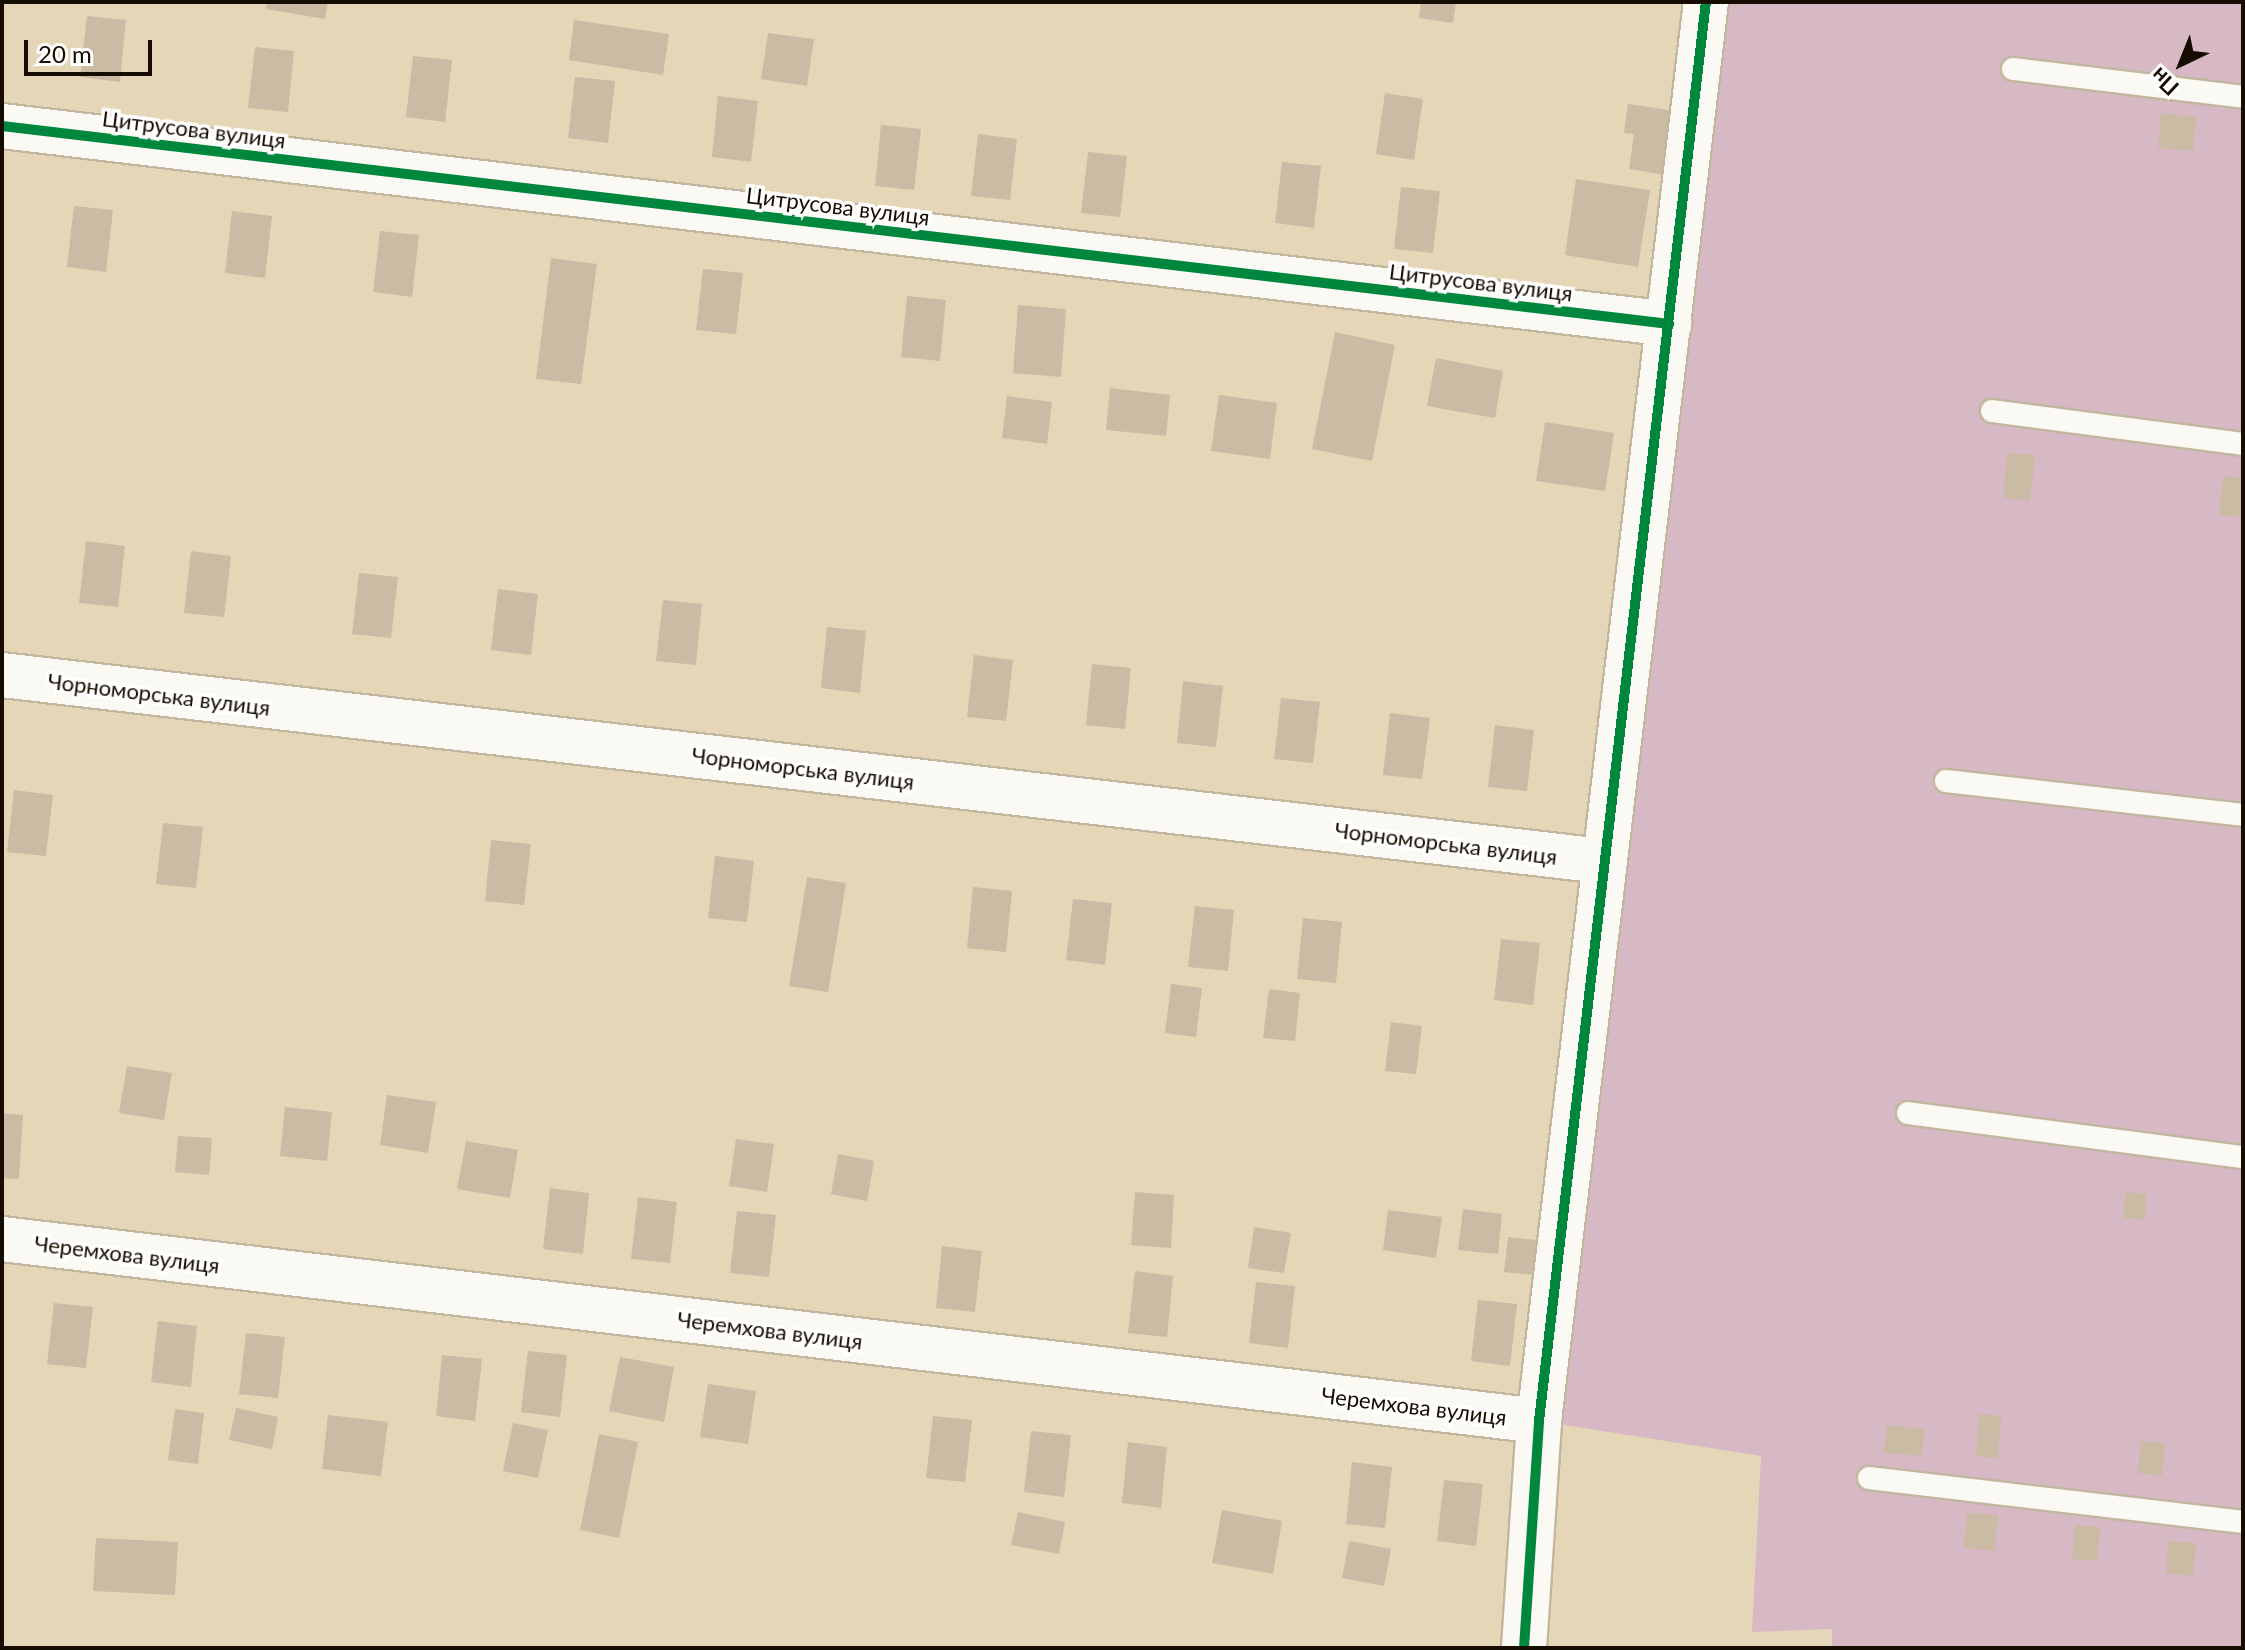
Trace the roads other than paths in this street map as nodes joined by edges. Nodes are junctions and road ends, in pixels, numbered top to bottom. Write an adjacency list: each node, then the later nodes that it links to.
1 (1706, 2): 5 (street)
2 (2013, 69): 3 (lane)
3 (2243, 97)
4 (2, 126): 5 (street, Цитрусова вулиця)
5 (1669, 324): 11 (street)
6 (1992, 411): 7 (lane)
7 (2243, 444)
8 (2, 675): 11 (street, Чорноморська вулиця)
9 (1946, 781): 10 (lane)
10 (2243, 815)
11 (1603, 861): 15 (street)
12 (1908, 1113): 13 (lane)
13 (2243, 1157)
14 (2, 1239): 15 (street, Черемхова вулиця)
15 (1539, 1421): 18 (street)
16 (1869, 1478): 17 (lane)
17 (2243, 1522)
18 (1524, 1648)

